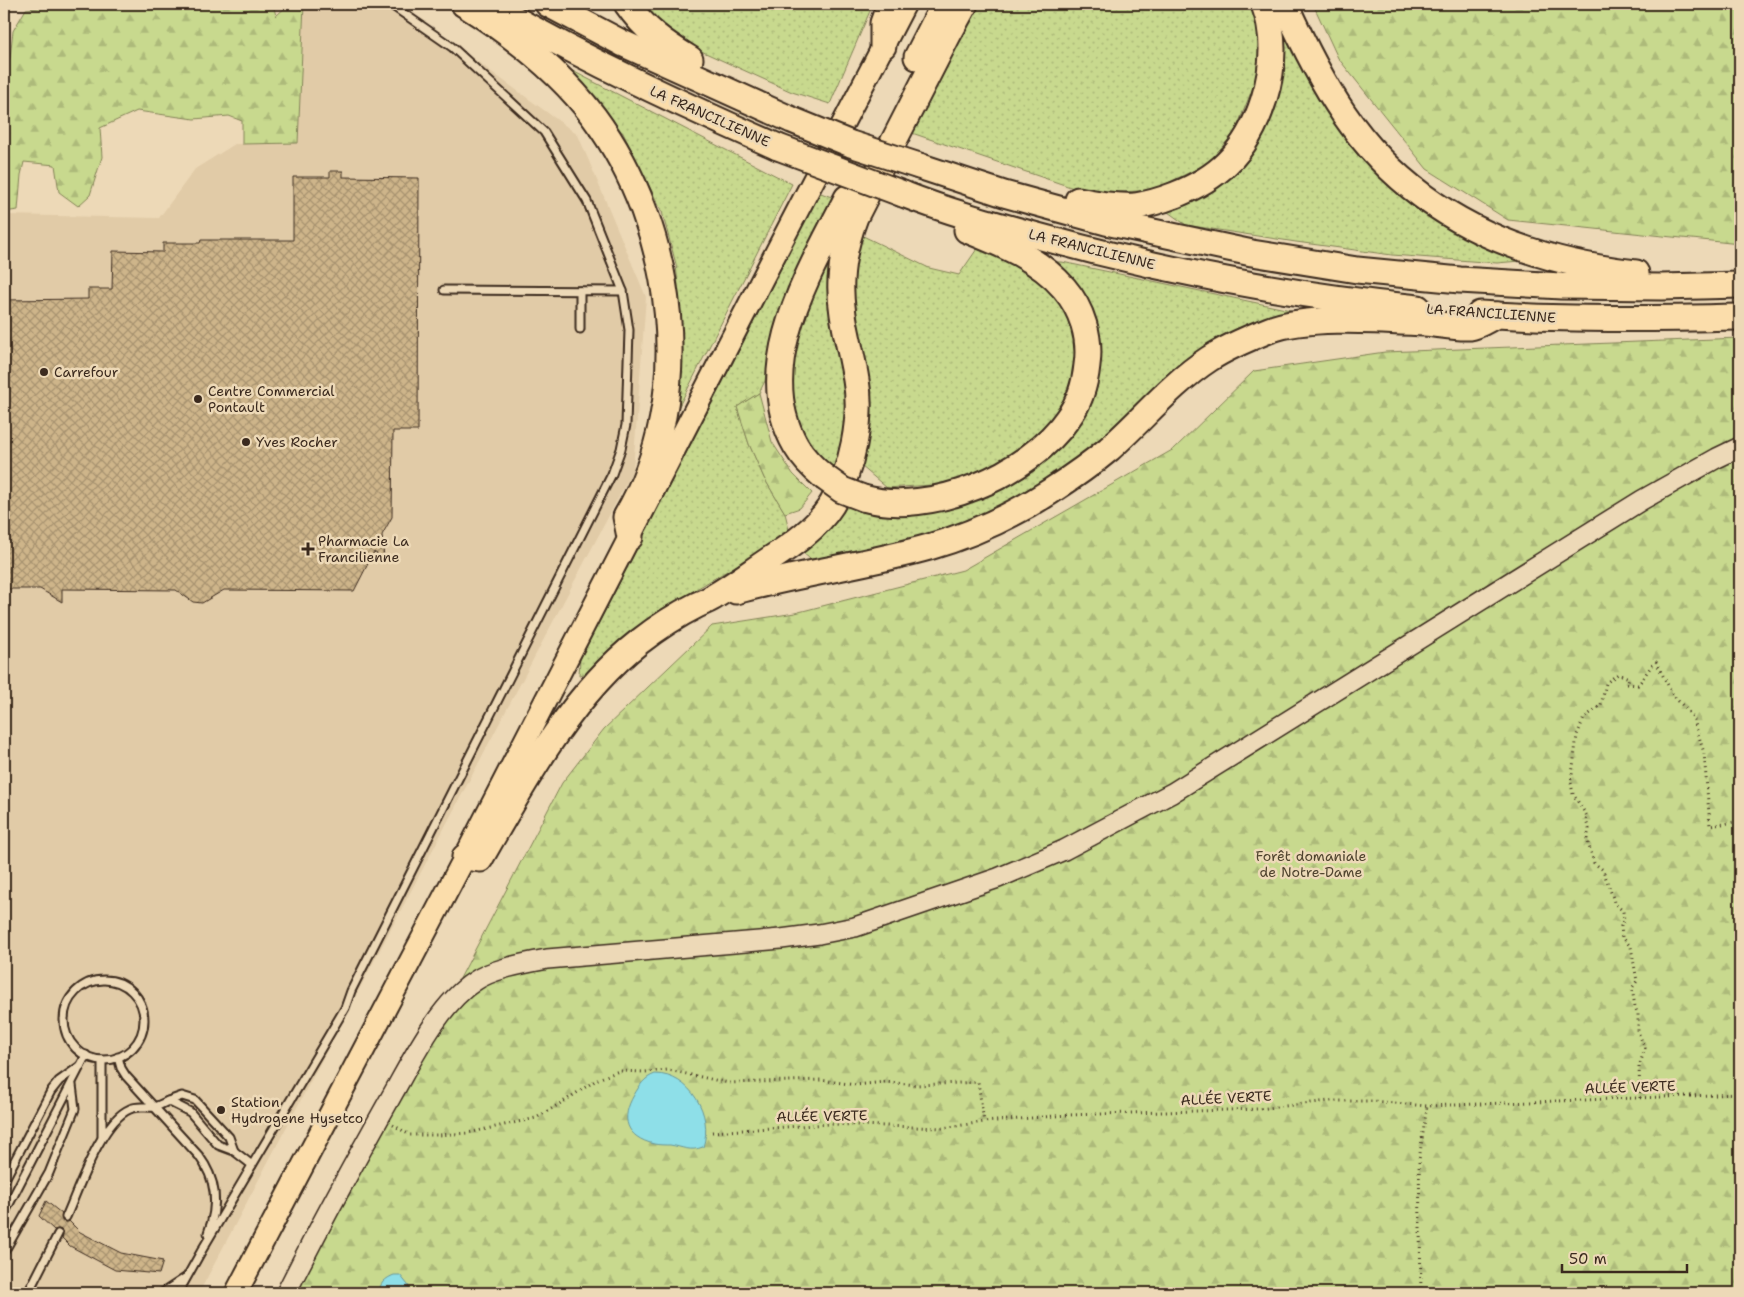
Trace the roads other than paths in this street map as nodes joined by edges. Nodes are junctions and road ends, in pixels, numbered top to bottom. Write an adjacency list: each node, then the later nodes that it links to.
1 (390, 4): 20 (lane)
2 (464, 4): 25 (highway)
3 (488, 4): 14 (highway, LA FRANCILIENNE, bridge)
4 (548, 4): 13 (highway)
5 (627, 4): 13 (highway)
6 (890, 4): 12 (highway)
7 (905, 4): 12 (main road)
8 (944, 4): 14 (highway, bridge)
9 (965, 4): 26 (highway)
10 (1264, 4): 15 (highway)
11 (1285, 4): 17 (highway)
12 (883, 46): 25 (main road)
13 (742, 98): 15 (highway, bridge)
14 (906, 195): 21 (highway, LA FRANCILIENNE)
15 (1047, 205): 17 (highway)
16 (1740, 285): 17 (highway)
17 (1662, 287)
18 (444, 290): 19 (lane)
19 (580, 291): 20 (lane); 23 (lane)
20 (623, 291): 37 (lane)
21 (1497, 315): 22 (highway, LA FRANCILIENNE); 26 (highway)
22 (1740, 317)
23 (580, 329)
24 (1740, 448): 49 (street)
25 (630, 537): 27 (main road)
26 (715, 597): 27 (highway)
27 (465, 857): 48 (main road)
28 (86, 1055): 29 (lane); 30 (lane); 31 (lane)
29 (118, 1057): 30 (lane); 34 (lane)
30 (102, 1060): 35 (lane)
31 (82, 1064): 32 (lane); 38 (lane)
32 (72, 1085): 39 (lane); 43 (lane)
33 (168, 1102): 34 (lane); 36 (lane); 36 (lane)
34 (154, 1107): 35 (lane); 42 (lane)
35 (102, 1136): 40 (lane)
36 (234, 1151): 37 (lane)
37 (252, 1165): 42 (lane)
38 (4, 1181)
39 (4, 1214)
40 (66, 1217)
41 (58, 1234): 45 (lane)
42 (202, 1250): 44 (lane)
43 (4, 1252)
44 (185, 1278): 46 (lane); 47 (lane)
45 (28, 1293)
46 (162, 1293)
47 (178, 1293)
48 (236, 1293)
49 (286, 1293)

